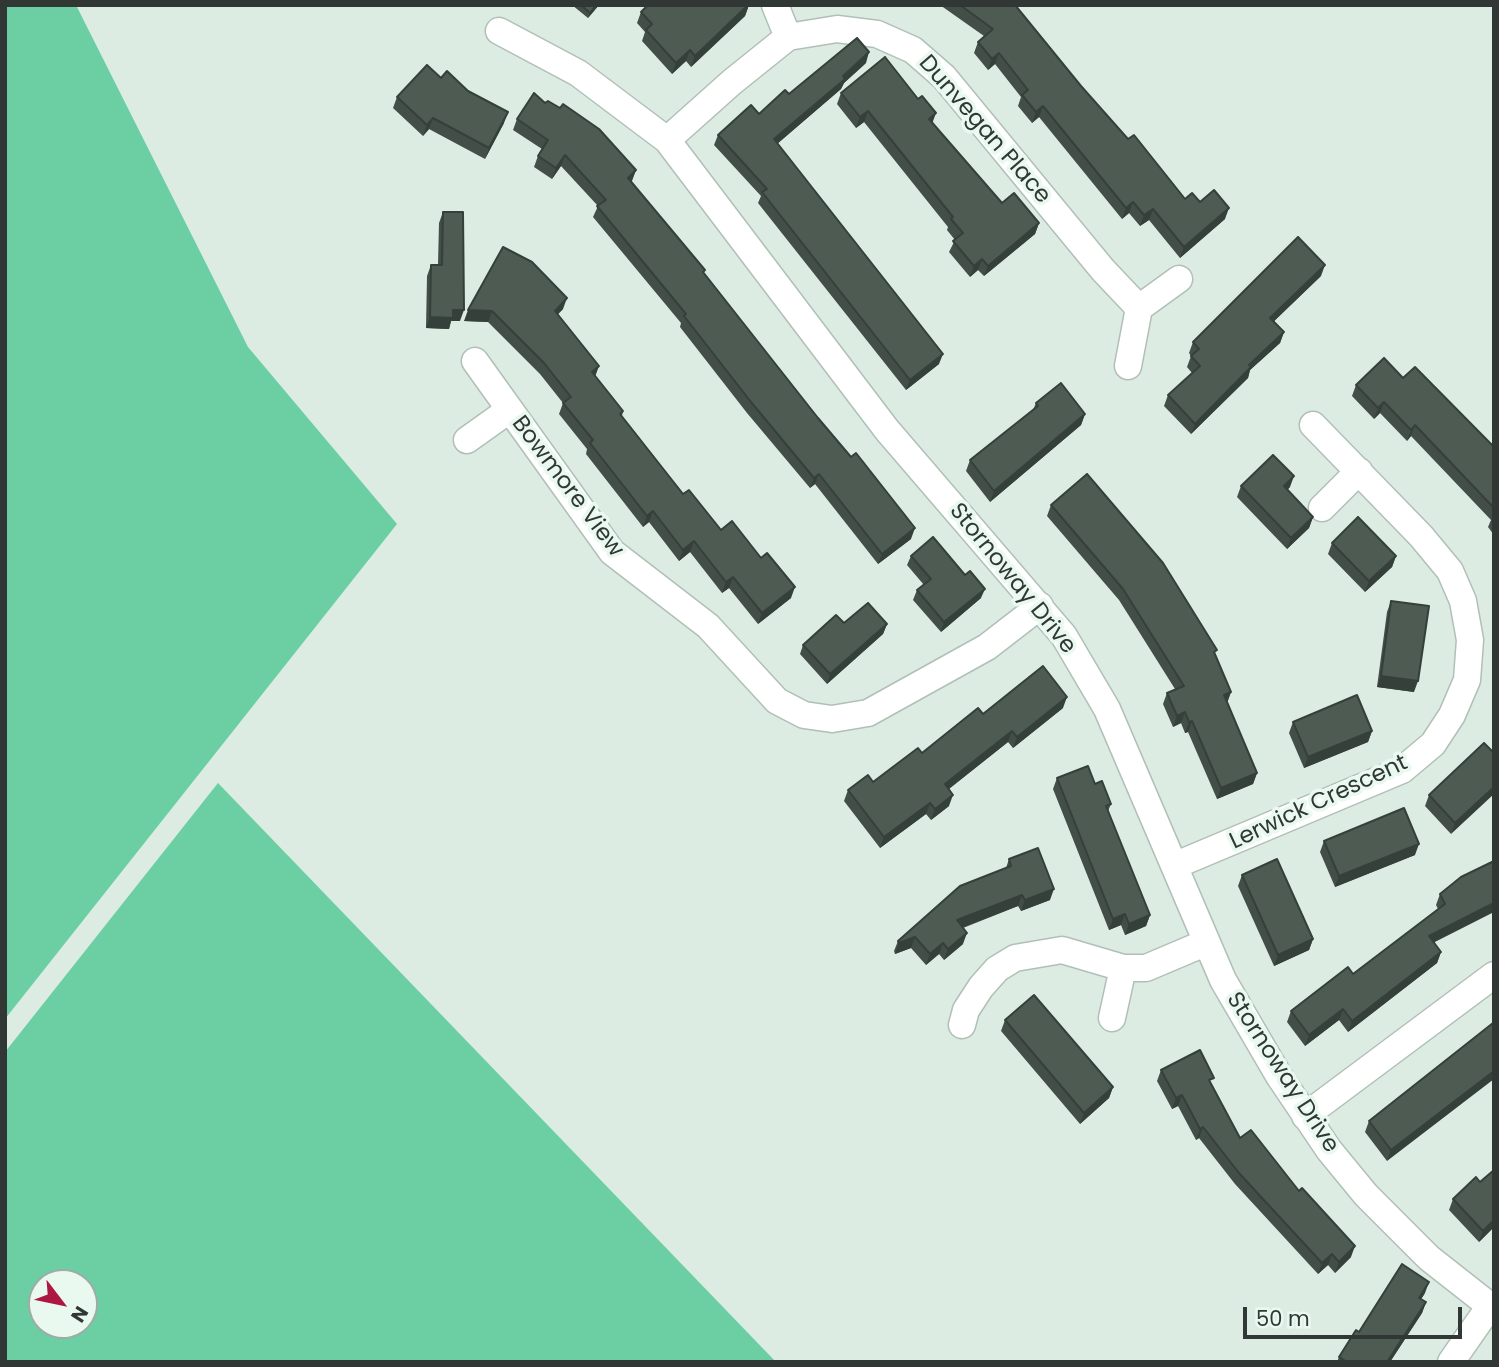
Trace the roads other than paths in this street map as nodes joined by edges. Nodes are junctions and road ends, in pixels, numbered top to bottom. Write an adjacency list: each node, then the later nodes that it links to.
1 (775, 5): 3 (street)
2 (499, 31): 4 (street, Stornoway Drive)
3 (788, 37): 4 (street, Dunvegan Place); 6 (street, Dunvegan Place)
4 (667, 139): 14 (street, Stornoway Drive)
5 (1179, 279): 6 (street)
6 (1139, 308): 8 (street)
7 (475, 361): 9 (street, Bowmore View)
8 (1128, 366)
9 (509, 410): 11 (street, Bowmore View); 14 (street, Bowmore View)
10 (1314, 425): 12 (street, Lerwick Crescent)
11 (467, 440)
12 (1359, 471): 13 (street); 15 (street, Lerwick Crescent)
13 (1322, 508)
14 (1040, 606): 15 (street, Stornoway Drive)
15 (1176, 865): 16 (street, Stornoway Drive)
16 (1205, 943): 17 (street); 21 (street, Stornoway Drive)
17 (1124, 968): 19 (street); 20 (street)
18 (1494, 975): 21 (street)
19 (1112, 1018)
20 (962, 1025)
21 (1305, 1116): 22 (street, Stornoway Drive)
22 (1492, 1307): 23 (street)
23 (1451, 1362)

